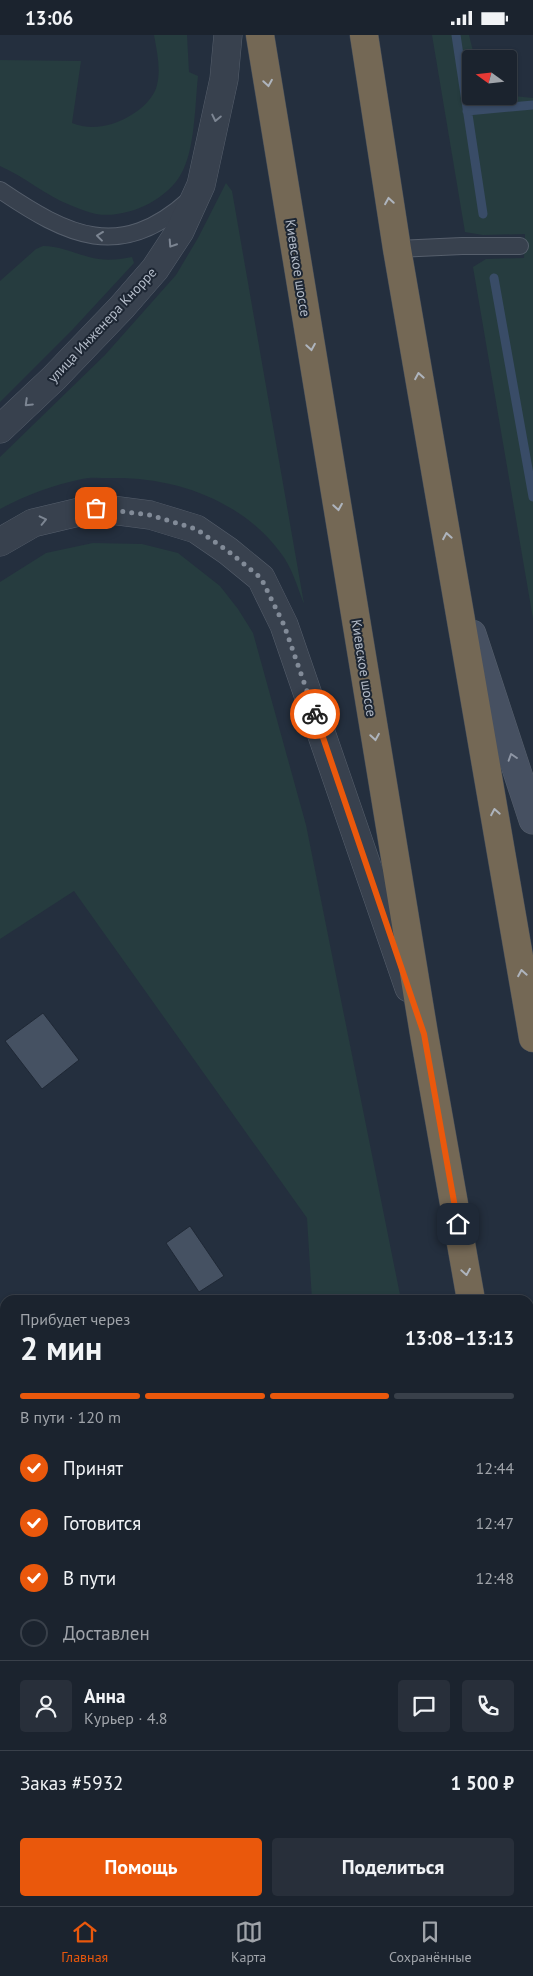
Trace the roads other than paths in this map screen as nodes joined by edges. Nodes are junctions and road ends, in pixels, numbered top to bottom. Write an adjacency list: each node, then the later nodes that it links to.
1 (228, 35): 4 (street, улица Инженера Кнорре, one-way to 4)
2 (260, 35): 12 (highway, Киевское шоссе, one-way to 12)
3 (364, 35): 7 (highway, one-way to 3)
4 (201, 185): 5 (lane, one-way to 5); 8 (street, улица Инженера Кнорре, one-way to 8)
5 (0, 190)
6 (520, 246): 7 (lane)
7 (397, 249): 10 (highway, one-way to 7)
8 (0, 429)
9 (0, 542): 12 (street, one-way to 12)
10 (456, 584): 11 (main road, one-way to 10); 13 (highway, one-way to 10)
11 (533, 820)
12 (424, 1034): 14 (highway, Киевское шоссе, one-way to 14)
13 (533, 1038)
14 (470, 1295)

